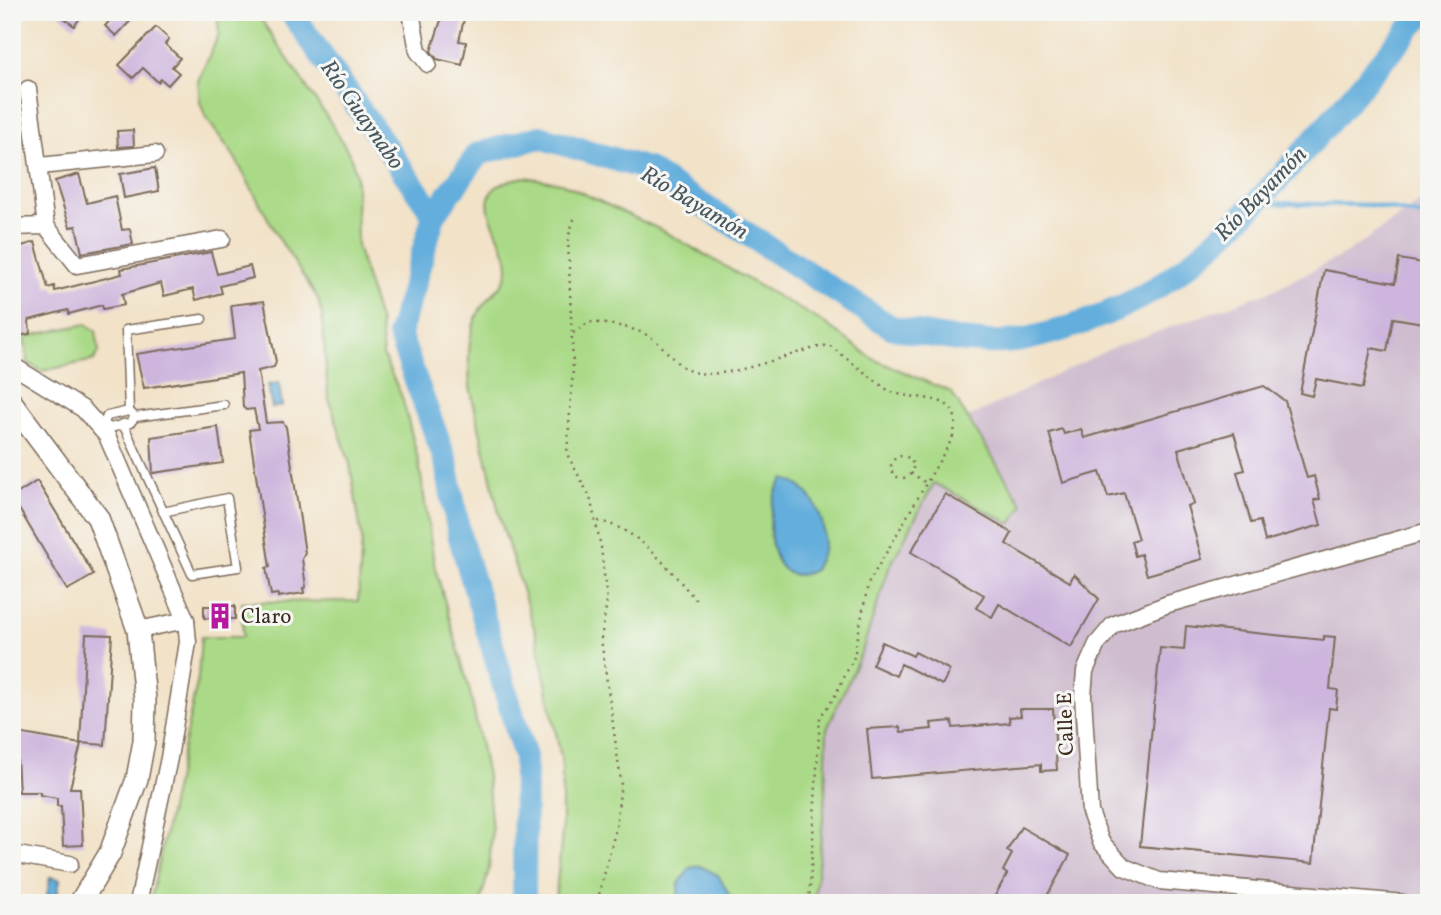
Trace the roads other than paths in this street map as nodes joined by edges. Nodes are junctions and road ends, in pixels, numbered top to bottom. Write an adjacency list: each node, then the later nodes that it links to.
1 (411, 12): 2 (street)
2 (428, 64)
3 (28, 89): 5 (street)
4 (155, 154): 5 (street)
5 (40, 166): 6 (street)
6 (46, 226): 7 (street); 8 (street)
7 (12, 227)
8 (222, 239)
9 (202, 319): 13 (lane)
10 (15, 367): 14 (street)
11 (12, 403): 19 (main road)
12 (224, 405): 13 (lane)
13 (132, 414): 14 (lane); 15 (lane)
14 (101, 424): 15 (lane); 18 (street)
15 (123, 424): 16 (lane)
16 (163, 512): 16 (lane)
17 (1429, 530): 24 (street, Calle E)
18 (186, 621): 19 (street); 23 (street)
19 (138, 630): 22 (main road)
20 (12, 854): 21 (street)
21 (70, 864)
22 (80, 903)
23 (138, 903)
24 (1403, 903)

